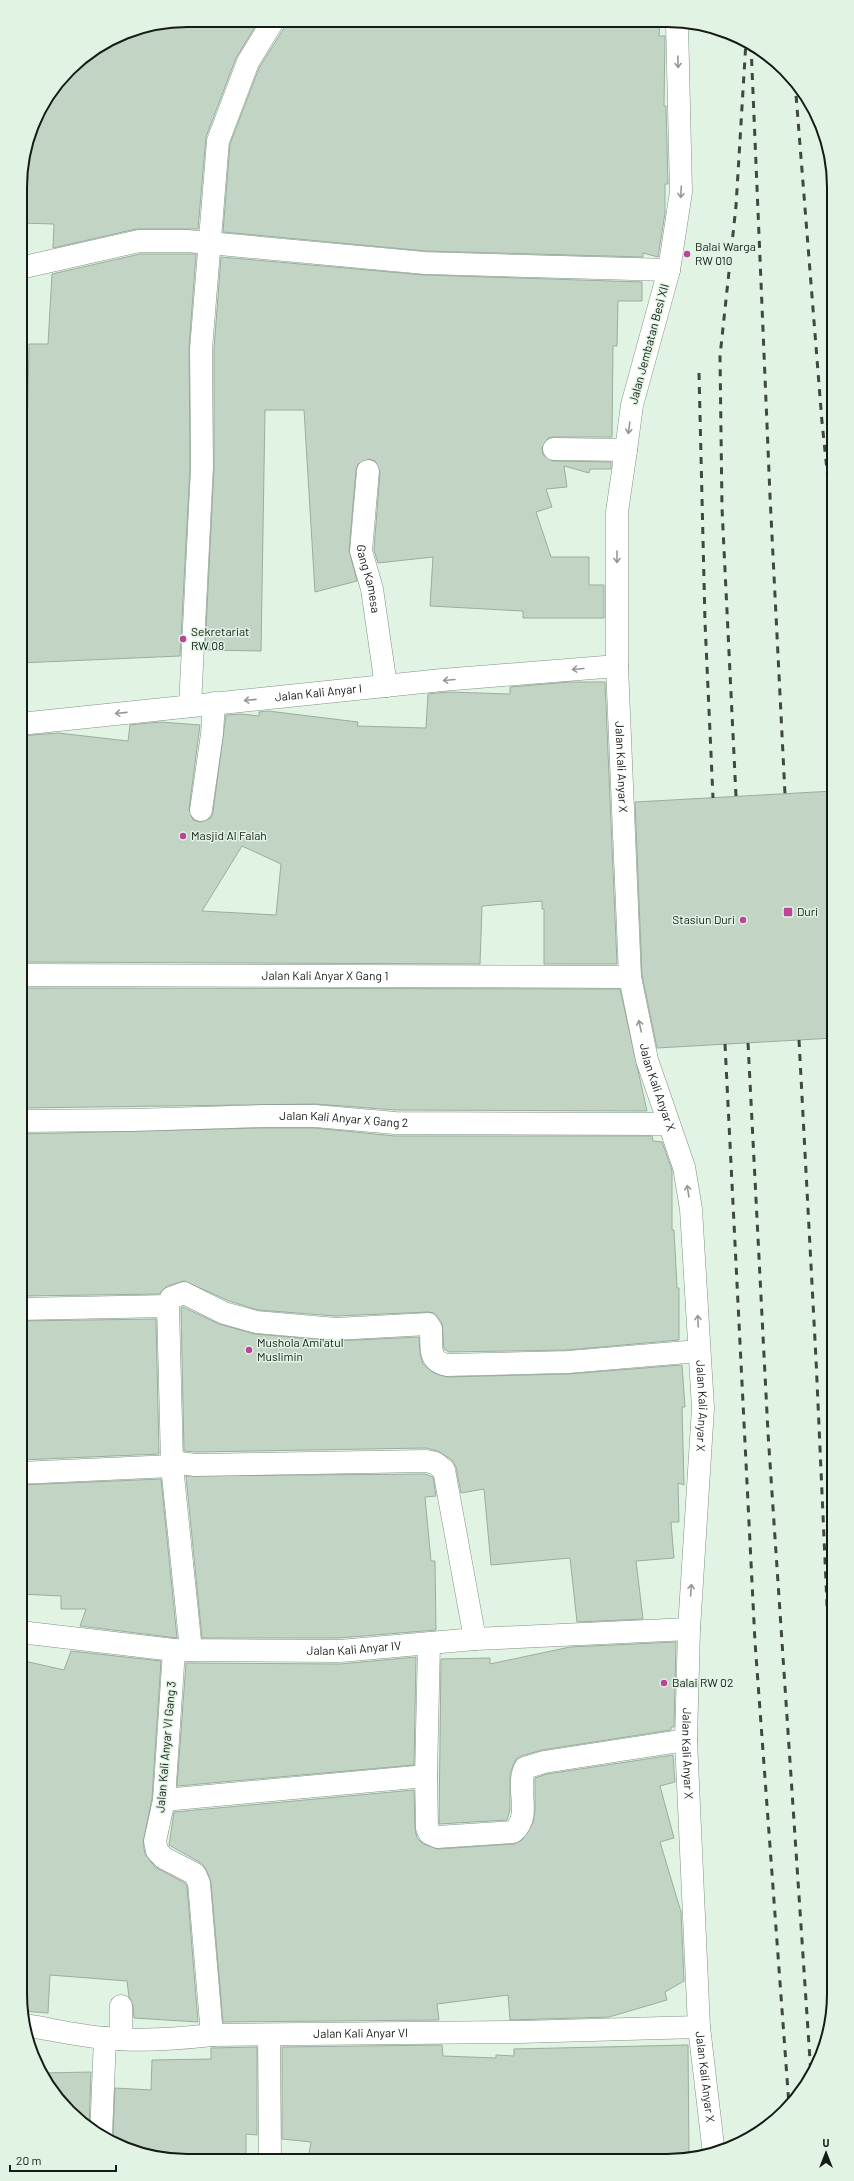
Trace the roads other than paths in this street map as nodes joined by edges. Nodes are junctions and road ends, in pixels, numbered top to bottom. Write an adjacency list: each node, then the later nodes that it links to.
1 (269, 27): 3 (street)
2 (677, 27): 5 (street, Jalan Jembatan Besi XII, one-way to 5)
3 (211, 243): 4 (street); 5 (street); 12 (street)
4 (27, 266)
5 (669, 270): 7 (street, Jalan Jembatan Besi XII, one-way to 7)
6 (554, 449): 7 (street)
7 (626, 450): 9 (street, Jalan Jembatan Besi XII, one-way to 9)
8 (368, 471): 10 (street, Gang Kamesa)
9 (617, 666): 10 (street, Jalan Kali Anyar I, one-way to 10); 16 (street, Jalan Kali Anyar X)
10 (386, 686): 11 (street, Jalan Kali Anyar I, one-way to 11)
11 (214, 704): 12 (street, Jalan Kali Anyar I); 14 (street)
12 (190, 706): 13 (street, Jalan Kali Anyar I, one-way to 13)
13 (27, 723)
14 (201, 810)
15 (27, 975): 16 (street, Jalan Kali Anyar X Gang 1)
16 (630, 976): 18 (street, Jalan Kali Anyar X, one-way to 16)
17 (27, 1121): 18 (street, Jalan Kali Anyar X Gang 2)
18 (668, 1124): 21 (street, Jalan Kali Anyar X, one-way to 18)
19 (168, 1306): 20 (street); 21 (street); 22 (street, Jalan Kali Anyar VI Gang 3)
20 (27, 1309)
21 (699, 1351): 24 (street, Jalan Kali Anyar X, one-way to 21)
22 (172, 1464): 23 (street); 26 (street); 28 (street, Jalan Kali Anyar VI Gang 3)
23 (27, 1473)
24 (689, 1629): 26 (street, Jalan Kali Anyar IV); 29 (street, Jalan Kali Anyar X)
25 (27, 1633): 28 (street, Jalan Kali Anyar IV)
26 (475, 1639): 27 (street, Jalan Kali Anyar IV)
27 (429, 1644): 28 (street, Jalan Kali Anyar IV); 30 (street)
28 (182, 1650): 31 (street, Jalan Kali Anyar VI Gang 3)
29 (686, 1740): 30 (street); 34 (street, Jalan Kali Anyar X)
30 (426, 1776): 31 (street)
31 (164, 1800): 35 (street, Jalan Kali Anyar VI Gang 3)
32 (120, 2006): 37 (street)
33 (30, 2026): 37 (street, Jalan Kali Anyar VI)
34 (699, 2027): 36 (street, Jalan Kali Anyar VI); 39 (street, Jalan Kali Anyar X)
35 (212, 2035): 36 (street, Jalan Kali Anyar VI); 37 (street, Jalan Kali Anyar VI)
36 (269, 2035): 40 (street)
37 (113, 2039): 38 (street)
38 (102, 2130)
39 (713, 2147)
40 (270, 2154)

